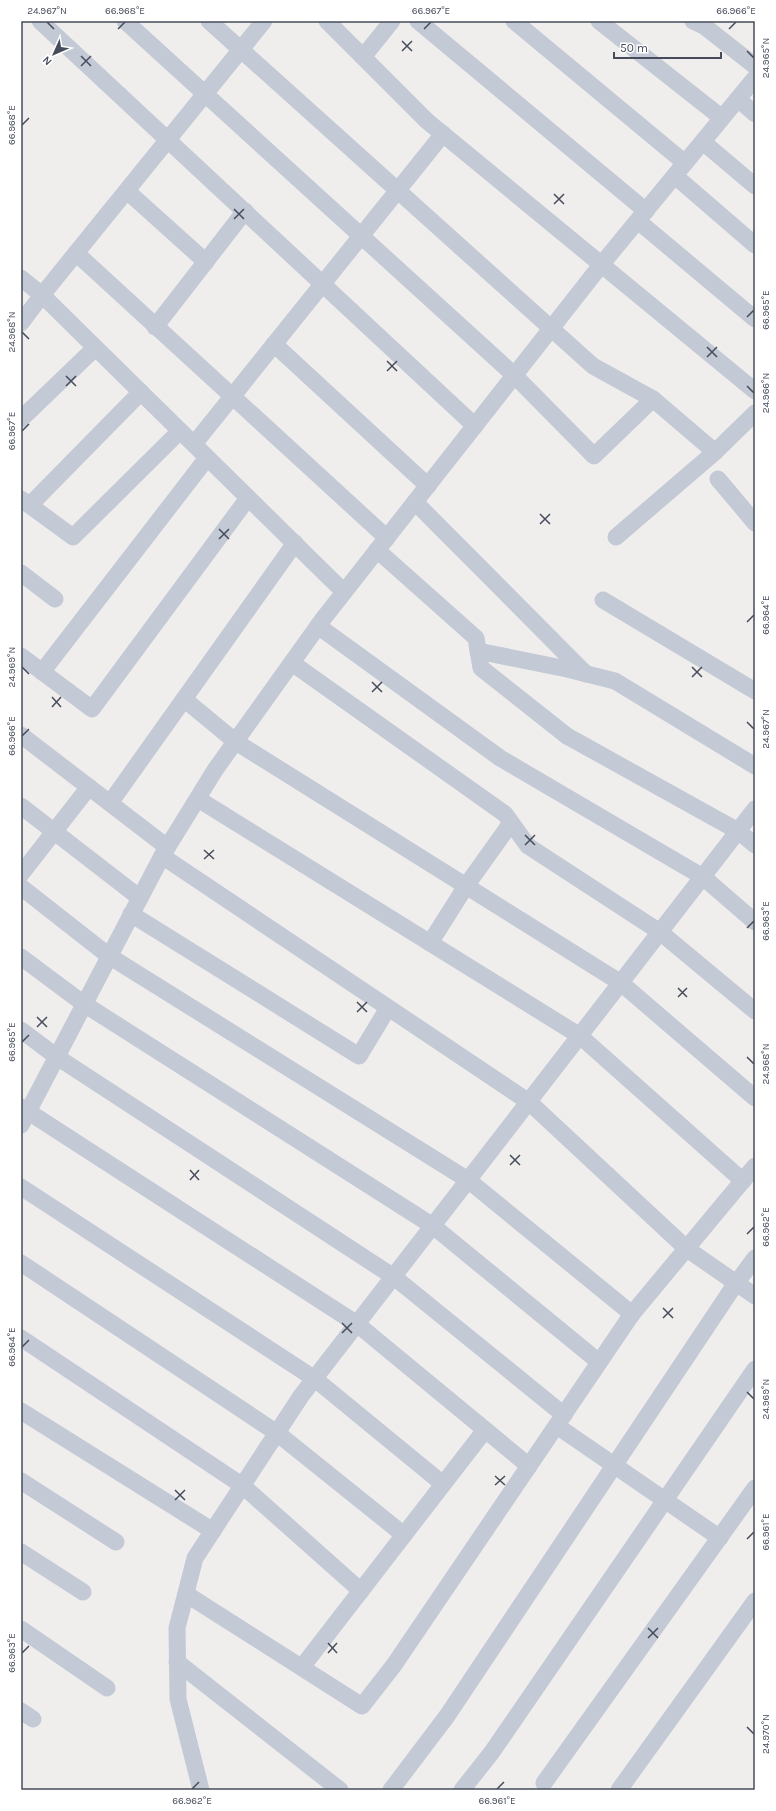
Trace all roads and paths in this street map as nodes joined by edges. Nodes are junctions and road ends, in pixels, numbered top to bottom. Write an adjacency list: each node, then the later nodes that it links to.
1 (40, 21): 20 (street)
2 (125, 21): 15 (street)
3 (209, 21): 11 (street)
4 (264, 21): 11 (street)
5 (327, 21): 12 (street)
6 (392, 21): 12 (street)
7 (418, 21): 28 (street)
8 (514, 21): 22 (street)
9 (600, 21): 18 (street)
10 (693, 21): 13 (street)
11 (240, 50): 15 (street); 25 (street)
12 (363, 57): 19 (street)
13 (755, 66)
14 (755, 78): 16 (street)
15 (204, 94): 20 (street); 29 (street)
16 (738, 99): 17 (street); 18 (street)
17 (755, 114)
18 (722, 118): 21 (street)
19 (443, 134): 25 (street); 33 (street)
20 (168, 139): 26 (street); 27 (street)
21 (703, 142): 22 (street); 24 (street)
22 (685, 163): 23 (street)
23 (675, 176): 28 (street); 30 (street)
24 (755, 186)
25 (398, 190): 29 (street); 40 (street)
26 (126, 191): 31 (street); 32 (street)
27 (244, 211): 32 (street); 35 (street)
28 (642, 216): 33 (street); 37 (street)
29 (361, 236): 35 (street); 43 (street)
30 (755, 245)
31 (76, 254): 36 (street); 39 (street)
32 (206, 262): 39 (street)
33 (601, 265): 40 (street); 44 (street)
34 (21, 278): 36 (street)
35 (322, 284): 41 (street); 50 (street)
36 (42, 295): 38 (street); 42 (street)
37 (755, 319)
38 (21, 323)
39 (155, 326): 46 (street)
40 (552, 328): 43 (street); 47 (street)
41 (274, 344): 46 (street); 56 (street)
42 (95, 348): 45 (street); 49 (street)
43 (514, 376): 47 (street); 50 (street)
44 (755, 391)
45 (140, 392): 51 (street); 58 (street)
46 (232, 396): 52 (street); 63 (street)
47 (653, 399): 53 (street)
48 (755, 414): 53 (street)
49 (21, 418)
50 (474, 426): 56 (street)
51 (180, 431): 52 (street); 58 (street)
52 (194, 444): 54 (street)
53 (715, 452): 61 (street)
54 (208, 458): 57 (street); 72 (street)
55 (718, 479): 60 (street)
56 (428, 486): 59 (street)
57 (248, 498): 62 (street); 72 (street)
58 (25, 502)
59 (415, 502): 63 (street); 73 (street)
60 (755, 523)
61 (616, 537)
62 (294, 543): 65 (street); 75 (street)
63 (382, 544): 65 (street); 69 (street)
64 (21, 573): 66 (street)
65 (344, 592): 68 (street)
66 (55, 599)
67 (603, 600): 74 (street)
68 (318, 626): 71 (street); 90 (street)
69 (478, 651): 73 (street); 85 (street)
70 (21, 656): 72 (street)
71 (292, 663): 77 (street); 84 (street)
72 (42, 672)
73 (586, 674): 78 (street)
74 (755, 691)
75 (184, 699): 77 (street); 81 (street)
76 (21, 735): 79 (street)
77 (236, 742): 80 (street); 91 (street)
78 (755, 766)
79 (88, 787): 81 (street); 86 (street)
80 (198, 799): 88 (street); 97 (street)
81 (110, 803): 88 (street)
82 (21, 806): 86 (street)
83 (755, 809): 85 (street)
84 (511, 823): 91 (street); 96 (street)
85 (738, 831): 87 (street); 90 (street)
86 (54, 832): 89 (street); 93 (street)
87 (755, 845)
88 (165, 852): 93 (street); 102 (street)
89 (21, 874)
90 (703, 877): 95 (street); 96 (street)
91 (466, 886): 97 (street); 100 (street)
92 (21, 887): 98 (street)
93 (140, 898): 94 (street)
94 (131, 914): 98 (street); 102 (street)
95 (755, 922)
96 (660, 932): 100 (street); 103 (street)
97 (430, 943): 105 (street)
98 (110, 956): 101 (street); 111 (street)
99 (21, 957): 101 (street)
100 (621, 984): 105 (street); 107 (street)
101 (84, 1004): 106 (street); 114 (street)
102 (388, 1008): 108 (street)
103 (755, 1011)
104 (21, 1030): 106 (street)
105 (580, 1036): 108 (street); 112 (street)
106 (56, 1057): 109 (street); 118 (street)
107 (755, 1098)
108 (529, 1102): 111 (street); 115 (street)
109 (23, 1114): 122 (street)
110 (755, 1166): 112 (street)
111 (468, 1180): 114 (street); 121 (street)
112 (743, 1180): 115 (street)
113 (21, 1187): 126 (street)
114 (433, 1226): 118 (street); 124 (street)
115 (687, 1248): 119 (street); 121 (street)
116 (755, 1258): 119 (street)
117 (21, 1263): 130 (street)
118 (394, 1277): 122 (street); 128 (street)
119 (737, 1283): 120 (street); 131 (street)
120 (755, 1296)
121 (632, 1314): 124 (street)
122 (357, 1324): 126 (street); 129 (street)
123 (21, 1338): 135 (street)
124 (599, 1362): 128 (street)
125 (755, 1369): 137 (street)
126 (315, 1379): 130 (street); 134 (street)
127 (21, 1411): 138 (street)
128 (560, 1420): 131 (street); 132 (street)
129 (485, 1430): 132 (street); 134 (street)
130 (277, 1433): 135 (street); 139 (street)
131 (614, 1465): 137 (street); 154 (street)
132 (529, 1466): 149 (street)
133 (21, 1481): 141 (street)
134 (443, 1484): 139 (street)
135 (243, 1486): 138 (street); 143 (street)
136 (755, 1488): 140 (street)
137 (665, 1500): 140 (street); 155 (street)
138 (213, 1531): 145 (street)
139 (404, 1535): 143 (street)
140 (720, 1538): 151 (street)
141 (116, 1542)
142 (21, 1552): 144 (street)
143 (361, 1591): 149 (street)
144 (83, 1592)
145 (186, 1594): 148 (street); 149 (street)
146 (755, 1601): 156 (street)
147 (21, 1629): 150 (street)
148 (177, 1662): 152 (street); 153 (street)
149 (302, 1668)
150 (107, 1688)
151 (544, 1783)
152 (201, 1790)
153 (340, 1790)
154 (391, 1790)
155 (462, 1790)
156 (619, 1790)

